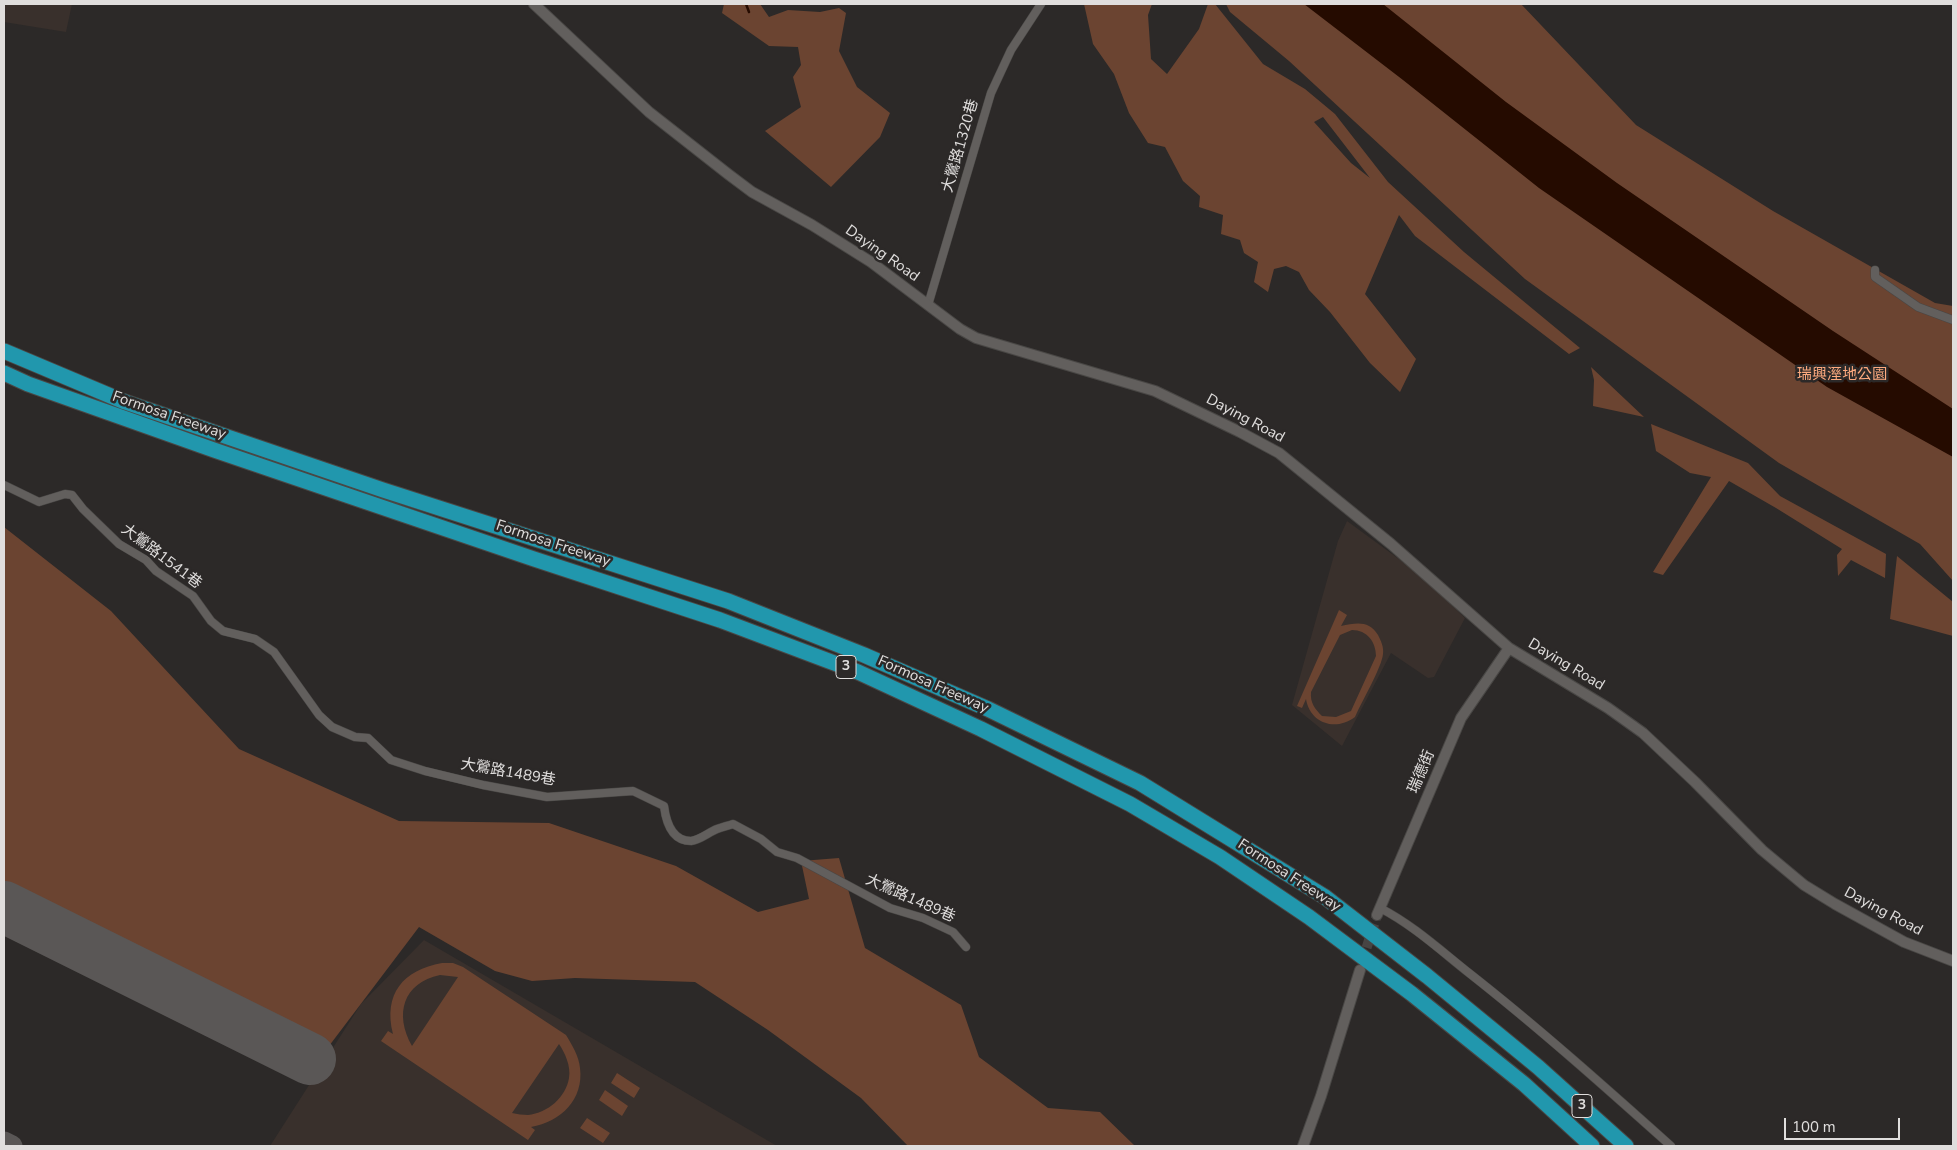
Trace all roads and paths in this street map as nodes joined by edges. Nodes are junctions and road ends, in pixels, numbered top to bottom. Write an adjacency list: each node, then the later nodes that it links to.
1 (534, 4): 4 (street, Daying Road)
2 (1041, 4): 4 (street, 大鶯路1320巷)
3 (1875, 270): 5 (street)
4 (928, 305): 10 (street, Daying Road)
5 (1953, 320)
6 (4, 351): 17 (highway, Formosa Freeway / 3)
7 (4, 373): 16 (highway, Formosa Freeway / 3)
8 (4, 485): 9 (street, 大鶯路1541巷)
9 (202, 607): 12 (street, 大鶯路1489巷)
10 (1509, 648): 11 (street, 瑞德街); 13 (street, Daying Road)
11 (1379, 911): 18 (street)
12 (966, 946)
13 (1953, 961)
14 (1360, 970): 15 (street)
15 (1303, 1146)
16 (1592, 1146)
17 (1626, 1146)
18 (1672, 1146)

